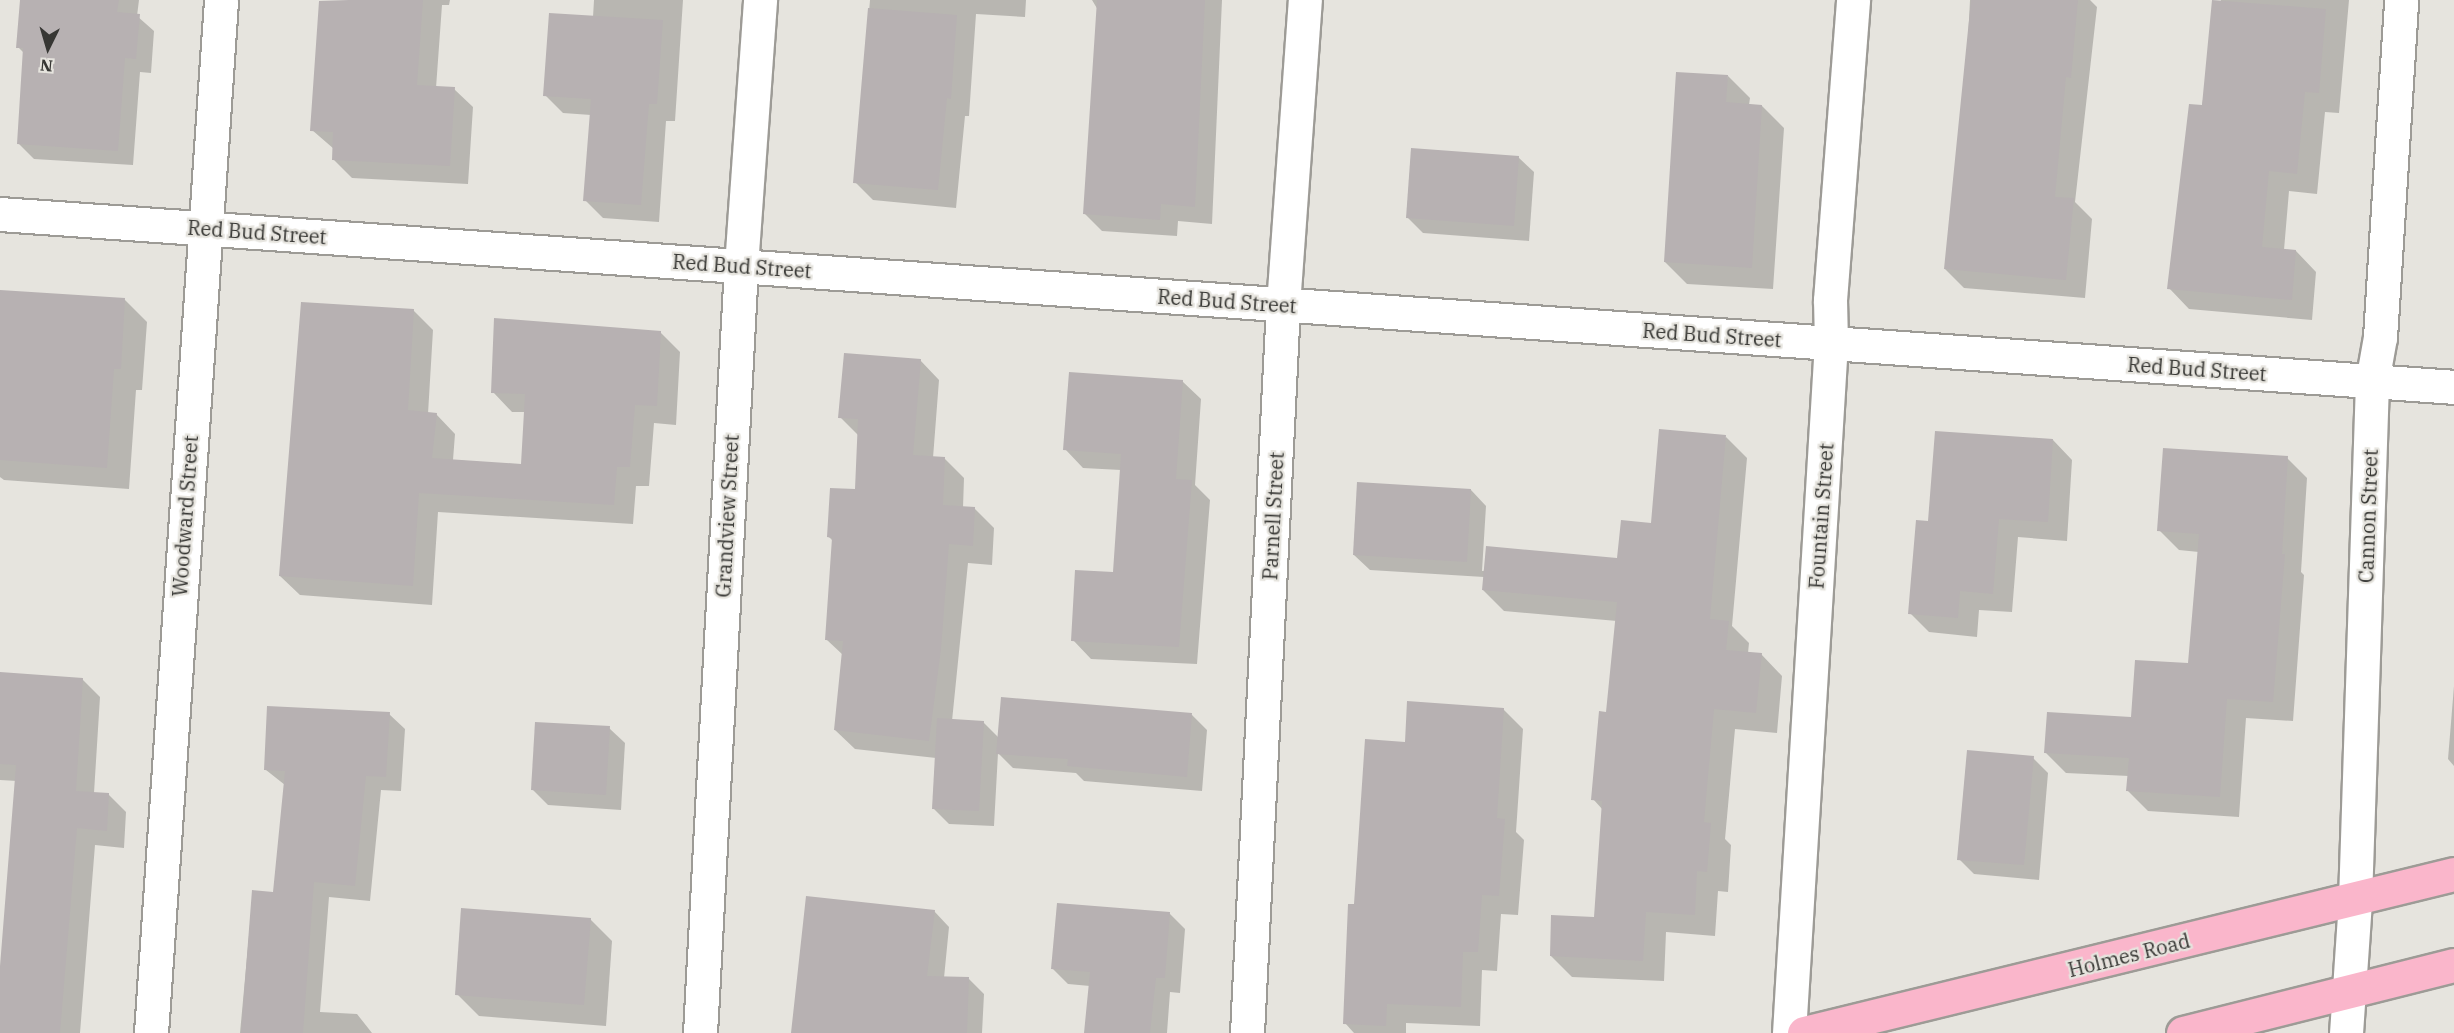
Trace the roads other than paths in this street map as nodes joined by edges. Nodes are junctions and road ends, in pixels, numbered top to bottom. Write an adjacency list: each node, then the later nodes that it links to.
1 (221, 0): 7 (street, Woodward Street)
2 (760, 0): 8 (street, Grandview Street)
3 (1305, 0): 9 (street, Parnell Street)
4 (1853, 0): 10 (street, Fountain Street)
5 (2401, 0): 11 (street, Cannon Street)
6 (0, 214): 7 (street, Red Bud Street)
7 (204, 228): 8 (street, Red Bud Street); 17 (street, Woodward Street)
8 (741, 266): 9 (street, Red Bud Street); 18 (street, Grandview Street)
9 (1283, 305): 10 (street, Red Bud Street); 19 (street, Parnell Street)
10 (1831, 343): 11 (street, Red Bud Street); 20 (street, Fountain Street)
11 (2372, 382): 12 (street, Red Bud Street); 14 (street, Cannon Street)
12 (2454, 387)
13 (2454, 874): 14 (main road, Holmes Road)
14 (2355, 900): 16 (street, Cannon Street); 21 (main road, Holmes Road)
15 (2454, 965): 16 (main road)
16 (2350, 992): 22 (main road); 23 (street, Cannon Street)
17 (151, 1033)
18 (700, 1033)
19 (1247, 1033)
20 (1789, 1033)
21 (1803, 1033)
22 (2183, 1033)
23 (2346, 1033)

